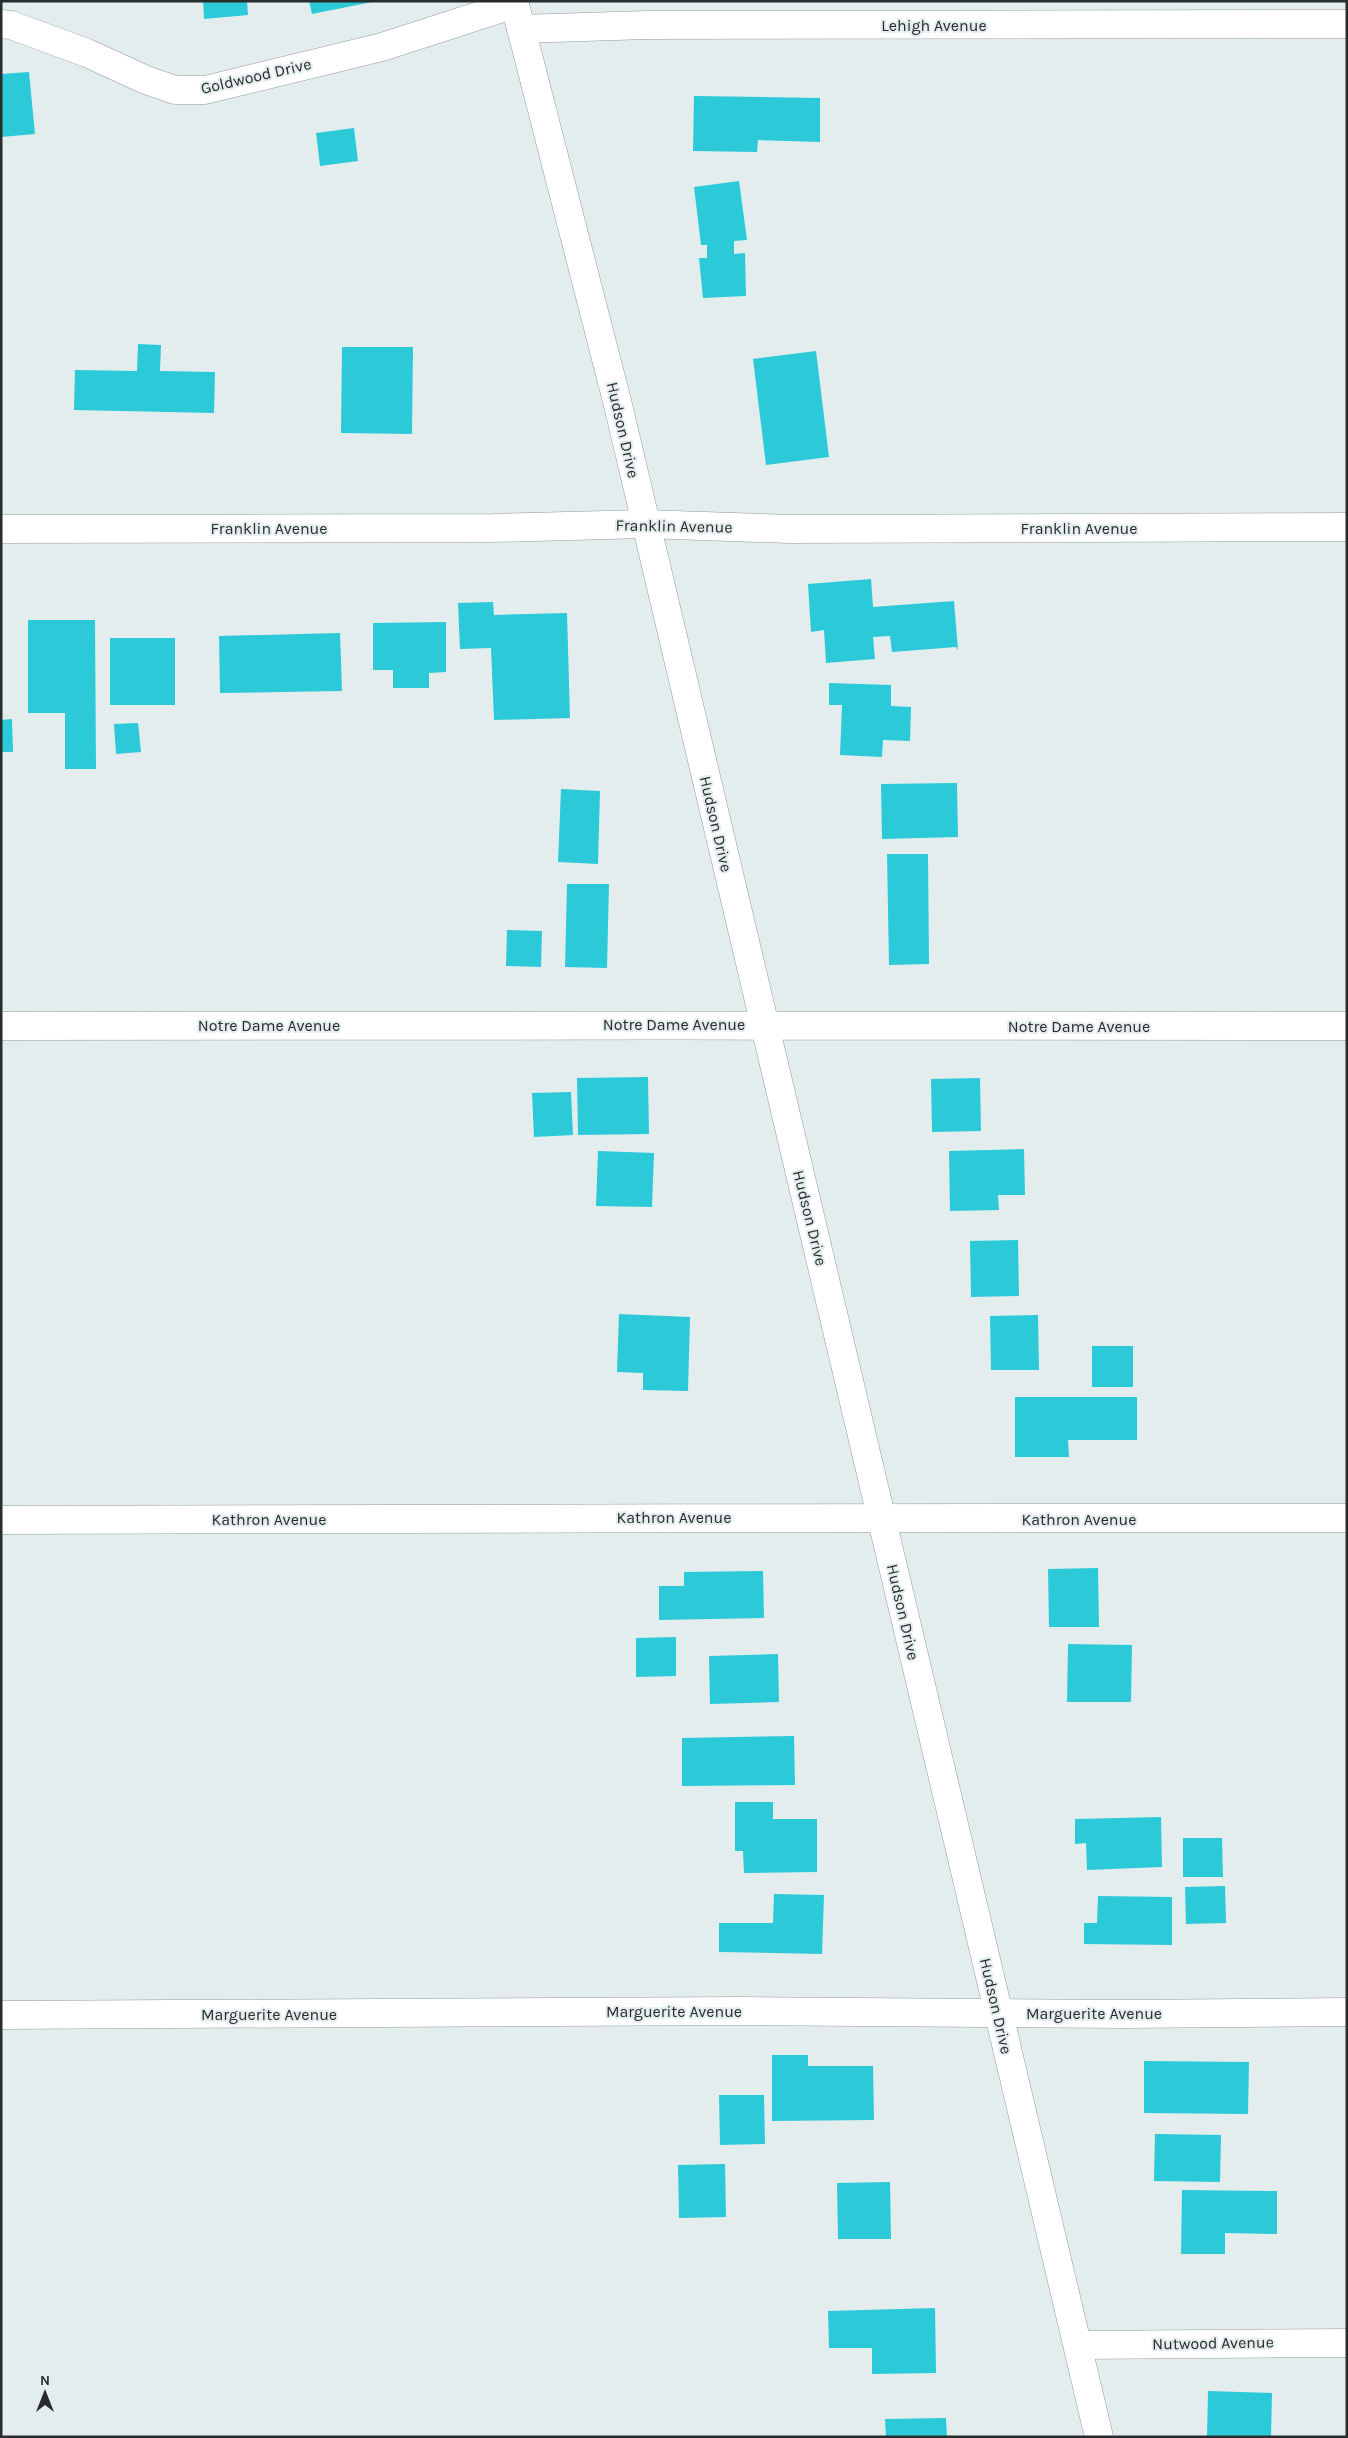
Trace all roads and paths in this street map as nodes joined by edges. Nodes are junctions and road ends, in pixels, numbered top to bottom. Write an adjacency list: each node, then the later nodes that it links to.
1 (516, 11): 2 (street, Goldwood Drive); 3 (street, Lehigh Avenue); 4 (street, Hudson Drive)
2 (1, 24)
3 (1347, 24)
4 (645, 524): 5 (street, Franklin Avenue); 6 (street, Franklin Avenue); 7 (street, Hudson Drive)
5 (1347, 527)
6 (1, 529)
7 (763, 1024): 8 (street, Notre Dame Avenue); 9 (street, Notre Dame Avenue); 10 (street, Hudson Drive)
8 (1, 1026)
9 (1347, 1026)
10 (880, 1518): 11 (street, Kathron Avenue); 12 (street, Kathron Avenue); 13 (street, Hudson Drive)
11 (1347, 1518)
12 (1, 1520)
13 (998, 2012): 14 (street, Marguerite Avenue); 15 (street, Marguerite Avenue); 17 (street, Hudson Drive)
14 (1347, 2012)
15 (1, 2015)
16 (1347, 2343): 17 (street, Nutwood Avenue)
17 (1079, 2345): 18 (street, Hudson Drive)
18 (1099, 2437)

